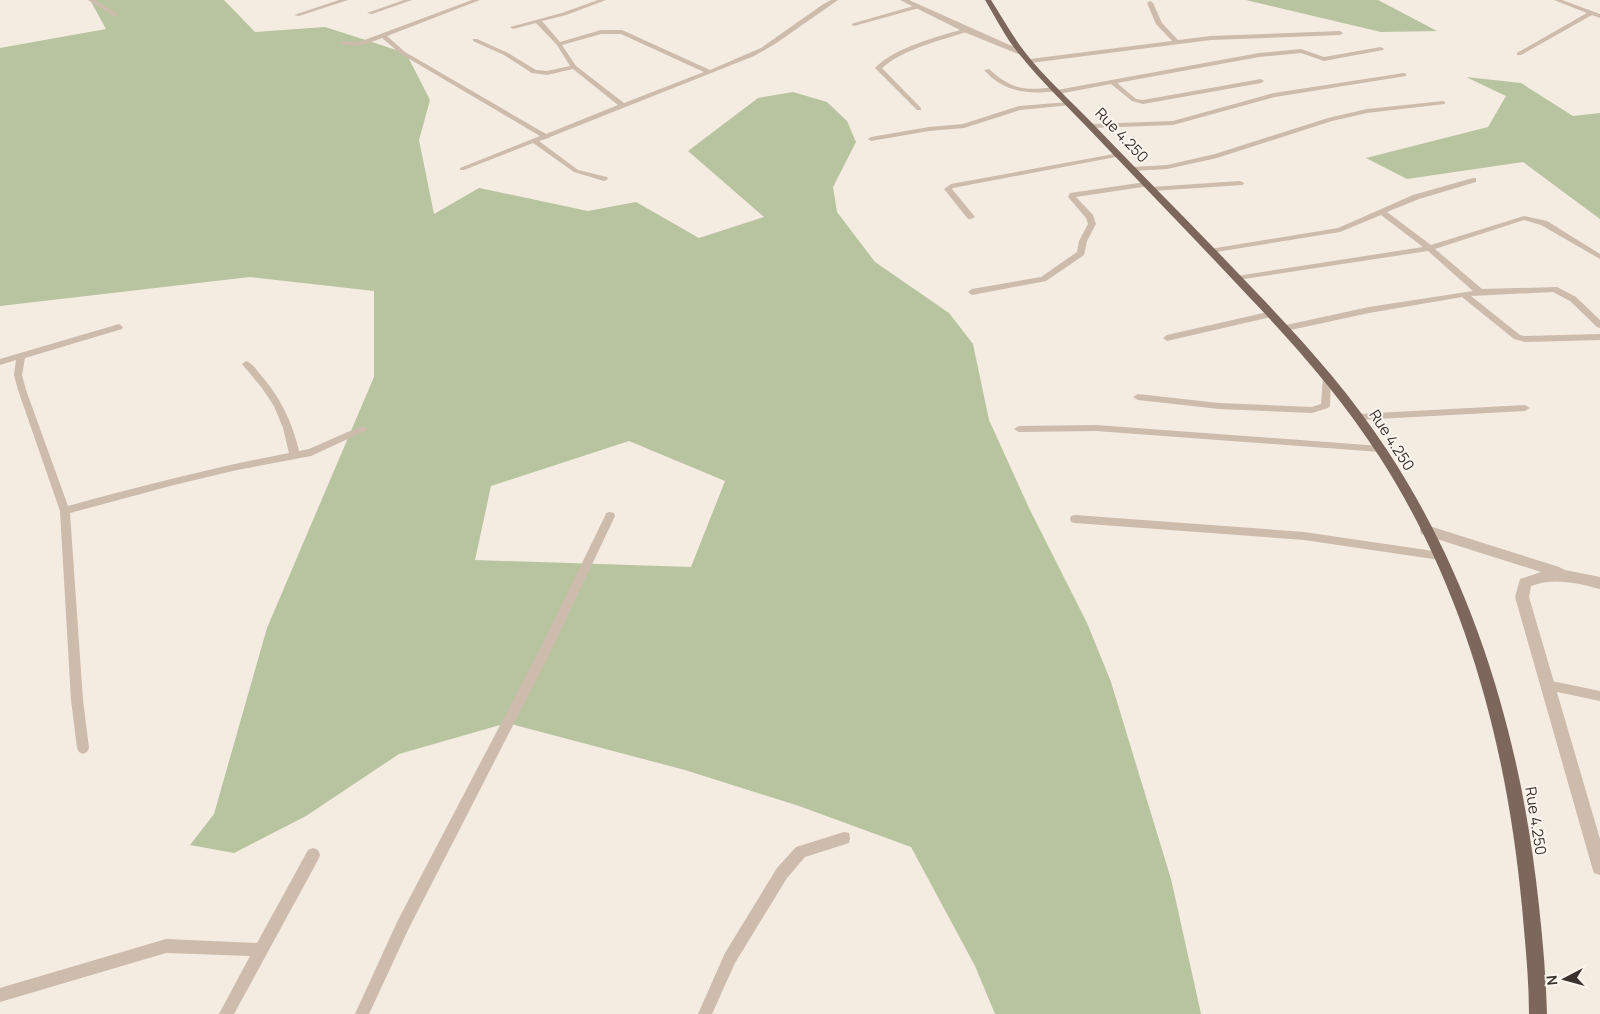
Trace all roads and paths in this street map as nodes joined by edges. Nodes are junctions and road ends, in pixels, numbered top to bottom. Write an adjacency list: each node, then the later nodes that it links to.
1 (91, 0): 14 (street)
2 (345, 0): 15 (street)
3 (409, 0): 12 (street)
4 (477, 0): 22 (street)
5 (604, 0): 17 (street)
6 (835, 0): 33 (street)
7 (903, 0): 11 (street)
8 (988, 0): 28 (main road, Rue 4.250)
9 (1557, 0): 13 (street)
10 (1150, 3): 24 (street)
11 (917, 7): 18 (street); 20 (street)
12 (370, 13)
13 (1592, 13): 16 (street); 29 (street)
14 (116, 15)
15 (298, 15)
16 (1600, 16)
17 (538, 21): 19 (street); 26 (street)
18 (854, 24)
19 (513, 27)
20 (967, 30): 28 (street); 41 (street)
21 (1340, 33): 24 (street)
22 (383, 35): 25 (street); 43 (street)
23 (475, 40): 31 (street)
24 (1176, 42): 30 (street)
25 (343, 43)
26 (559, 44): 31 (street); 33 (street)
27 (1381, 49): 36 (street)
28 (1021, 52): 30 (main road, Rue 4.250)
29 (1519, 54)
30 (1030, 61): 37 (main road, Rue 4.250)
31 (574, 67): 40 (street)
32 (987, 70): 37 (street)
33 (710, 72): 40 (street)
34 (1404, 76): 42 (street)
35 (1261, 81): 36 (street)
36 (1112, 82): 37 (street)
37 (1056, 90): 38 (main road, Rue 4.250)
38 (1069, 104): 42 (main road, Rue 4.250); 44 (street)
39 (1443, 104): 47 (street)
40 (623, 106): 43 (street)
41 (919, 109)
42 (1092, 126): 46 (main road, Rue 4.250)
43 (547, 136): 45 (street)
44 (871, 139)
45 (534, 142): 48 (street); 49 (street)
46 (1119, 155): 47 (main road, Rue 4.250); 54 (street)
47 (1132, 168): 52 (main road, Rue 4.250)
48 (462, 169)
49 (604, 179)
50 (1473, 180): 53 (street)
51 (1240, 183): 52 (street)
52 (1148, 187): 56 (main road, Rue 4.250); 59 (street)
53 (1382, 212): 55 (street); 56 (street)
54 (971, 217)
55 (1430, 248): 57 (street); 58 (street); 60 (street)
56 (1210, 251): 58 (main road, Rue 4.250)
57 (1600, 258)
58 (1236, 278): 62 (main road, Rue 4.250)
59 (972, 292)
60 (1480, 292): 61 (street); 63 (street)
61 (1464, 295): 65 (street); 66 (street)
62 (1272, 314): 65 (main road, Rue 4.250); 67 (street)
63 (1600, 325)
64 (119, 327): 68 (street)
65 (1286, 328): 71 (main road, Rue 4.250)
66 (1600, 337)
67 (1167, 338)
68 (21, 357): 69 (street); 79 (street)
69 (0, 362)
70 (246, 364): 78 (street)
71 (1327, 377): 72 (street); 74 (main road, Rue 4.250)
72 (1138, 397)
73 (1525, 408): 74 (street)
74 (1358, 416): 77 (main road, Rue 4.250)
75 (362, 429): 78 (street)
76 (1019, 429): 77 (street)
77 (1380, 449): 82 (main road, Rue 4.250)
78 (295, 456): 79 (street)
79 (66, 511): 88 (street)
80 (610, 516): 95 (street)
81 (1074, 519): 83 (street)
82 (1426, 530): 83 (main road, Rue 4.250); 84 (street)
83 (1440, 556): 97 (main road, Rue 4.250)
84 (1564, 574): 85 (street); 86 (street)
85 (1600, 583)
86 (1548, 685): 87 (street); 91 (street)
87 (1600, 696)
88 (84, 748)
89 (844, 838): 96 (street)
90 (313, 855): 92 (street)
91 (1600, 867)
92 (261, 950): 93 (street); 94 (street)
93 (0, 995)
94 (226, 1014)
95 (362, 1014)
96 (705, 1014)
97 (1538, 1014)

